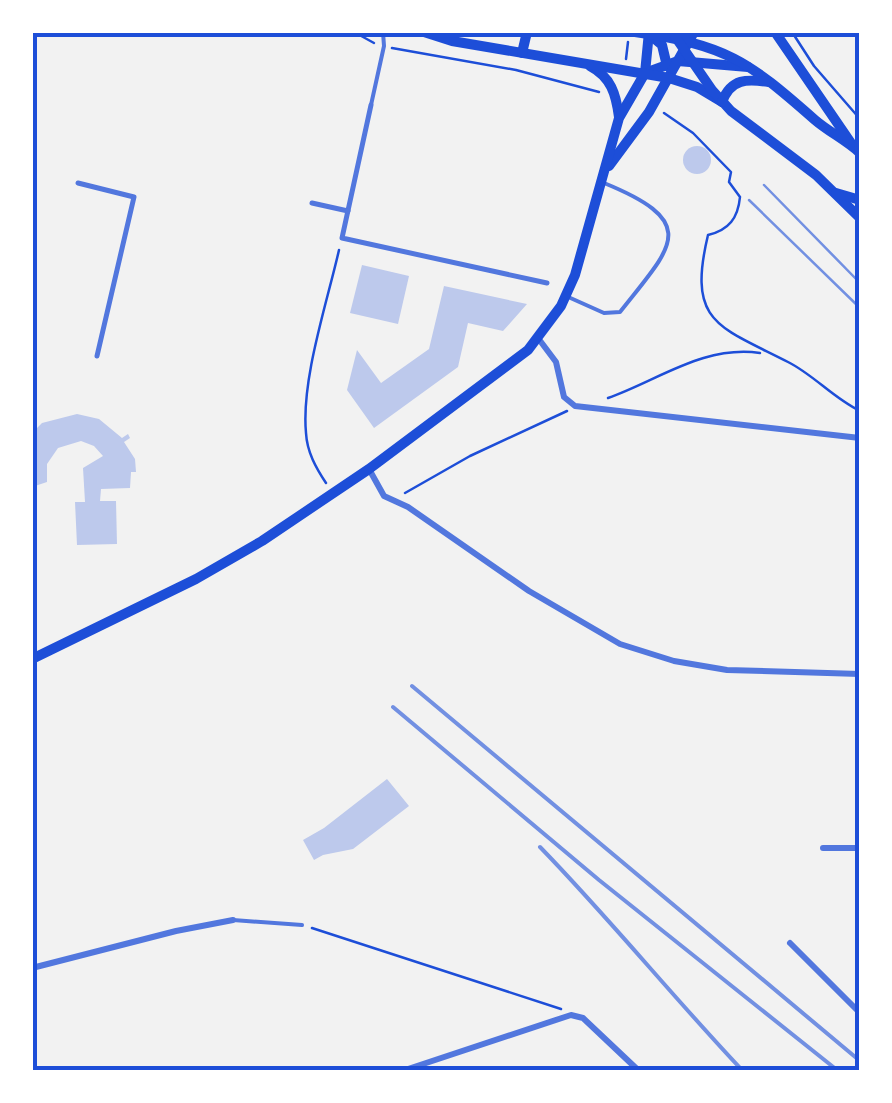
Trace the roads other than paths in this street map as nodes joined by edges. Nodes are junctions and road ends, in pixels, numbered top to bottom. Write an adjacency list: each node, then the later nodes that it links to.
1 (383, 32): 17 (lane)
2 (424, 32): 9 (main road)
3 (527, 32): 9 (main road)
4 (775, 32): 19 (main road)
5 (649, 34): 6 (main road); 7 (main road); 8 (main road); 13 (main road)
6 (674, 35): 8 (main road)
7 (632, 36)
8 (682, 50): 10 (main road); 12 (main road); 13 (main road); 14 (main road)
9 (522, 53): 11 (main road)
10 (692, 62): 12 (main road); 16 (main road)
11 (585, 63): 13 (main road); 18 (main road)
12 (754, 68): 15 (main road)
13 (645, 73): 14 (main road); 18 (main road)
14 (669, 78): 16 (main road); 20 (main road)
15 (774, 82): 16 (main road); 19 (main road)
16 (722, 102): 22 (main road)
17 (371, 105): 25 (street)
18 (619, 118): 20 (main road)
19 (857, 151)
20 (602, 179): 28 (main road); 28 (lane)
21 (78, 183): 30 (street)
22 (836, 192): 23 (main road); 26 (main road)
23 (860, 200)
24 (312, 203): 25 (street)
25 (348, 211): 27 (street)
26 (860, 218)
27 (547, 283)
28 (566, 296): 29 (main road)
29 (538, 338): 31 (street); 32 (main road)
30 (97, 356)
31 (860, 438)
32 (369, 469): 33 (main road); 34 (street)
33 (32, 659)
34 (860, 674)
35 (823, 848): 36 (street)
36 (860, 848)
37 (233, 920): 38 (lane); 40 (street)
38 (302, 925)
39 (790, 943): 41 (street)
40 (32, 968)
41 (860, 1014)
42 (405, 1070): 43 (street)
43 (638, 1070)

